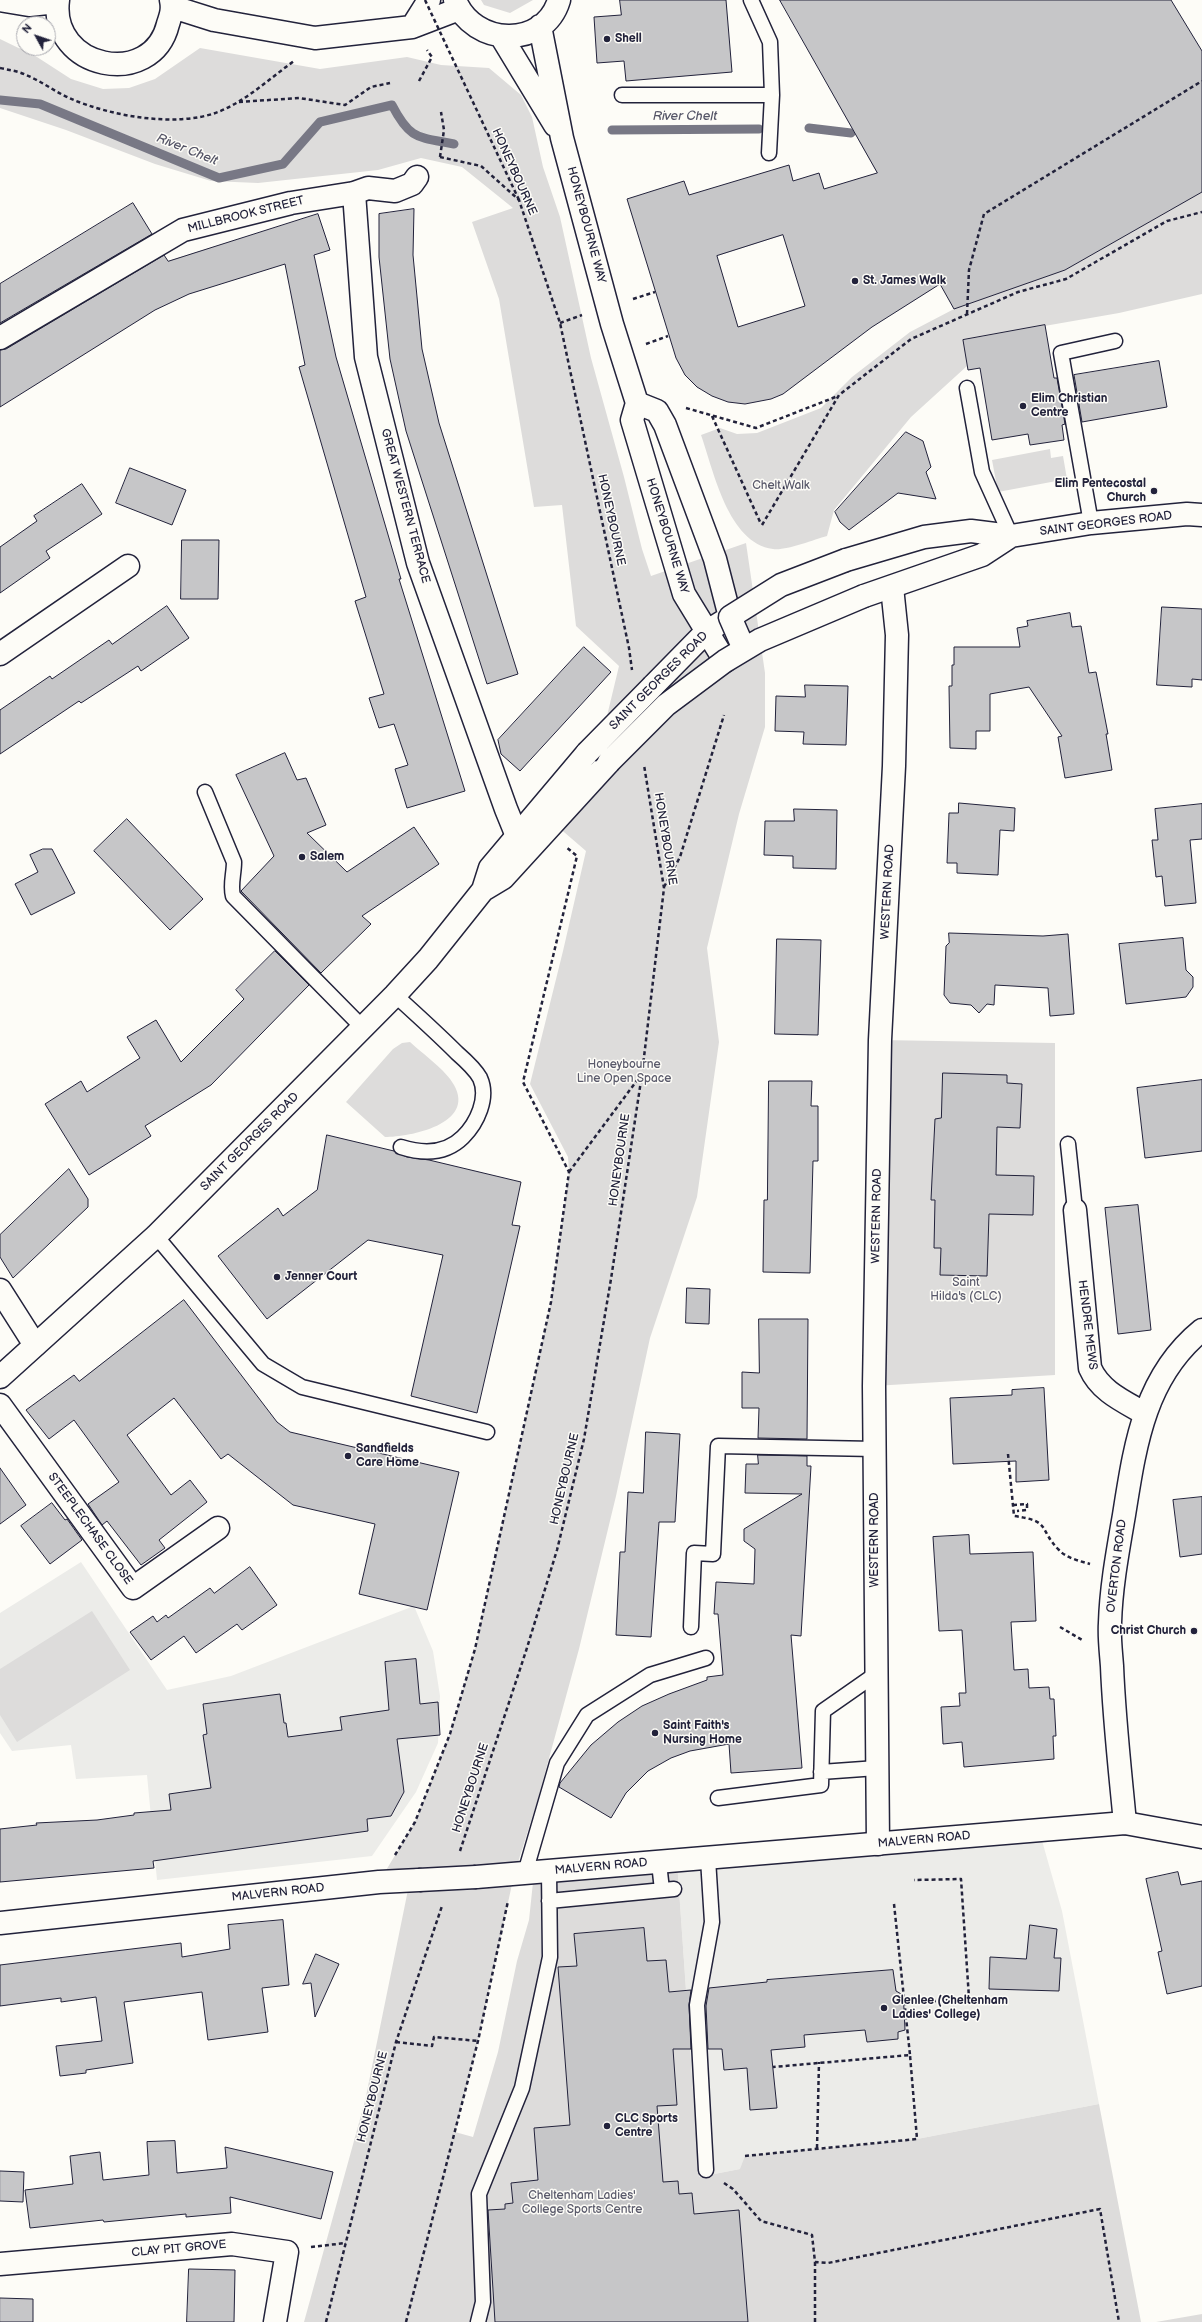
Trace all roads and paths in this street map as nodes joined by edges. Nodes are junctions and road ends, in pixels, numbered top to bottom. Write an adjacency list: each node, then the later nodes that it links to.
1 (0, 0): 6 (street)
2 (425, 0): 25 (path, HONEYBOURNE, bridge)
3 (430, 0): 10 (street)
4 (559, 0): 9 (street)
5 (751, 0): 18 (lane)
6 (58, 1): 7 (street)
7 (172, 4): 12 (street)
8 (457, 5): 10 (street); 11 (street)
9 (540, 26): 11 (street); 21 (street, HONEYBOURNE WAY)
10 (412, 27): 12 (street); 14 (path)
11 (500, 36): 21 (street, HONEYBOURNE WAY)
12 (315, 38): 19 (path)
13 (0, 68): 19 (path)
14 (419, 81)
15 (1202, 81): 30 (path)
16 (390, 83): 19 (path)
17 (622, 95): 18 (lane)
18 (772, 95): 22 (lane)
19 (238, 102)
20 (441, 112): 25 (path)
21 (562, 138): 36 (street, HONEYBOURNE WAY)
22 (769, 153)
23 (417, 176): 24 (street, MILLBROOK STREET)
24 (354, 193): 32 (street, MILLBROOK STREET); 52 (street, GREAT WESTERN TERRACE)
25 (518, 200): 31 (path, HONEYBOURNE)
26 (1202, 212): 30 (path)
27 (655, 292): 28 (path)
28 (628, 300)
29 (586, 313): 31 (path)
30 (967, 314): 35 (path)
31 (560, 323): 47 (path, HONEYBOURNE)
32 (0, 338)
33 (1115, 341): 38 (lane)
34 (967, 388): 39 (lane)
35 (839, 395): 35 (path)
36 (637, 404): 42 (street); 43 (street, HONEYBOURNE WAY)
37 (1202, 515): 38 (street, SAINT GEORGES ROAD)
38 (1091, 523): 39 (street, SAINT GEORGES ROAD)
39 (1011, 536): 41 (street, SAINT GEORGES ROAD); 42 (street, SAINT GEORGES ROAD, bridge)
40 (128, 566): 45 (street)
41 (892, 587): 44 (street, SAINT GEORGES ROAD, bridge); 69 (street, WESTERN ROAD)
42 (730, 616): 43 (street, SAINT GEORGES ROAD); 44 (street, bridge)
43 (706, 632): 46 (street, HONEYBOURNE WAY); 52 (street, SAINT GEORGES ROAD, bridge)
44 (744, 649): 46 (street, SAINT GEORGES ROAD, bridge)
45 (0, 654)
46 (725, 661): 51 (street, SAINT GEORGES ROAD, bridge)
47 (632, 672)
48 (724, 715): 53 (path)
49 (644, 759): 53 (path, HONEYBOURNE)
50 (205, 792): 55 (lane)
51 (545, 831): 52 (street, SAINT GEORGES ROAD); 59 (path)
52 (522, 844): 54 (street, SAINT GEORGES ROAD)
53 (664, 888): 56 (path, HONEYBOURNE)
54 (395, 995): 55 (street, SAINT GEORGES ROAD); 58 (lane)
55 (362, 1028): 61 (street, SAINT GEORGES ROAD)
56 (642, 1074): 59 (path); 84 (path, HONEYBOURNE)
57 (1068, 1144): 60 (lane)
58 (401, 1147)
59 (569, 1172): 90 (path)
60 (1074, 1210): 67 (street, HENDRE MEWS)
61 (156, 1236): 64 (street, SAINT GEORGES ROAD); 68 (lane)
62 (0, 1290): 64 (street)
63 (1202, 1330): 67 (street, OVERTON ROAD)
64 (35, 1346): 65 (street, SAINT GEORGES ROAD)
65 (0, 1377)
66 (0, 1405): 73 (street, STEEPLECHASE CLOSE)
67 (1144, 1413): 74 (street, OVERTON ROAD)
68 (487, 1432)
69 (874, 1449): 75 (lane); 77 (street, WESTERN ROAD)
70 (1008, 1454): 71 (path)
71 (1013, 1505): 72 (path); 74 (path)
72 (1017, 1511)
73 (218, 1528)
74 (1116, 1569): 81 (street, OVERTON ROAD)
75 (691, 1628)
76 (706, 1658): 88 (lane)
77 (876, 1674): 78 (street, WESTERN ROAD); 79 (lane)
78 (877, 1768): 79 (lane); 83 (street, WESTERN ROAD)
79 (821, 1772): 80 (lane)
80 (718, 1798)
81 (1125, 1823): 82 (street, MALVERN ROAD); 83 (street, MALVERN ROAD)
82 (1202, 1837)
83 (878, 1844): 85 (street, MALVERN ROAD)
84 (459, 1854)
85 (708, 1859): 86 (street, MALVERN ROAD); 103 (lane)
86 (659, 1863): 87 (street, MALVERN ROAD); 92 (lane)
87 (549, 1872): 88 (street, MALVERN ROAD); 92 (lane)
88 (519, 1874): 90 (street, MALVERN ROAD, bridge); 96 (path)
89 (914, 1880): 95 (path)
90 (379, 1882): 94 (street, MALVERN ROAD)
91 (444, 1900): 97 (path, HONEYBOURNE)
92 (549, 1901): 111 (lane)
93 (894, 1904): 95 (path)
94 (0, 1923)
95 (904, 2004): 98 (path)
96 (478, 2041): 97 (path); 110 (path)
97 (396, 2042): 104 (path, HONEYBOURNE)
98 (910, 2055): 99 (path); 101 (path)
99 (819, 2062): 100 (path); 101 (path)
100 (773, 2067)
101 (816, 2148): 102 (path)
102 (745, 2156)
103 (706, 2170): 106 (path)
104 (346, 2243): 105 (path); 109 (path, HONEYBOURNE)
105 (287, 2252): 107 (street, CLAY PIT GROVE); 108 (street)
106 (815, 2262): 112 (path); 113 (path)
107 (0, 2264)
108 (275, 2322)
109 (326, 2322)
110 (406, 2322)
111 (478, 2322)
112 (815, 2322)
113 (1119, 2322)

